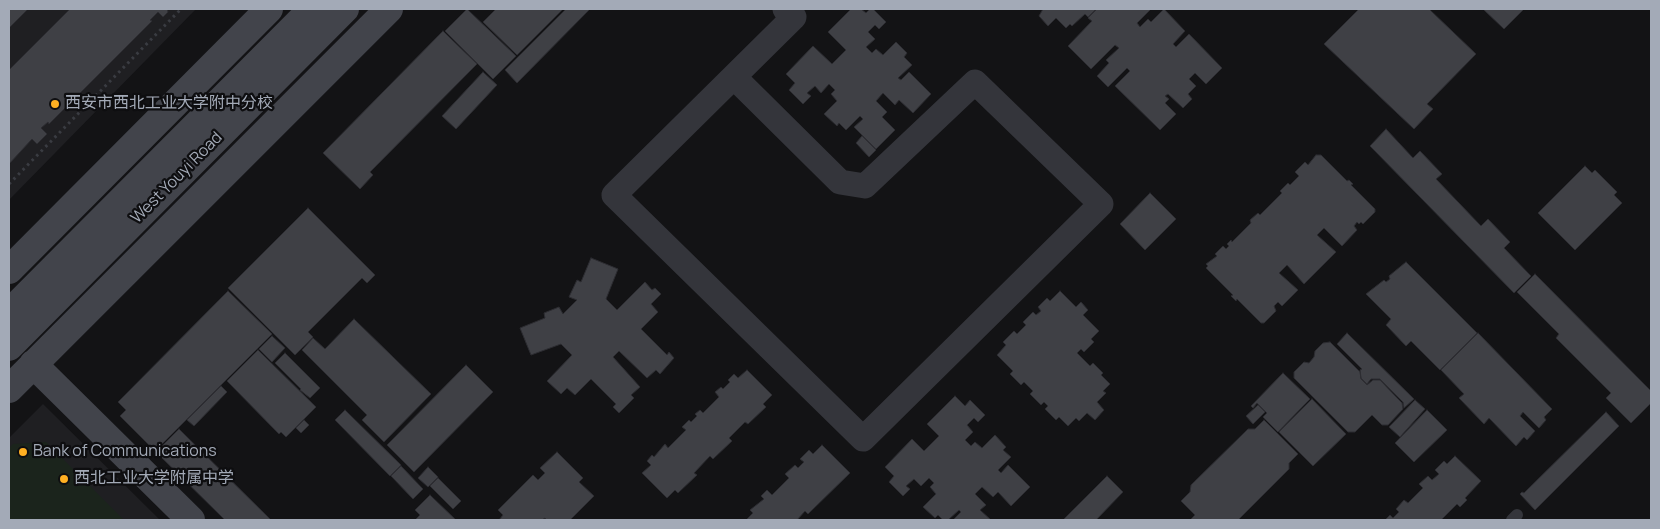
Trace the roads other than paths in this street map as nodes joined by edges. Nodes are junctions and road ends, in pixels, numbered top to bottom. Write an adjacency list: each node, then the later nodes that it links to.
1 (269, 9): 7 (street)
2 (312, 9): 8 (street, West Youyi Road)
3 (346, 9): 9 (street, West Youyi Road)
4 (389, 9): 10 (street)
5 (785, 9): 6 (street)
6 (734, 77): 6 (street)
7 (9, 270)
8 (9, 313)
9 (9, 348)
10 (33, 364): 11 (street); 12 (street)
11 (9, 389)
12 (191, 520)

